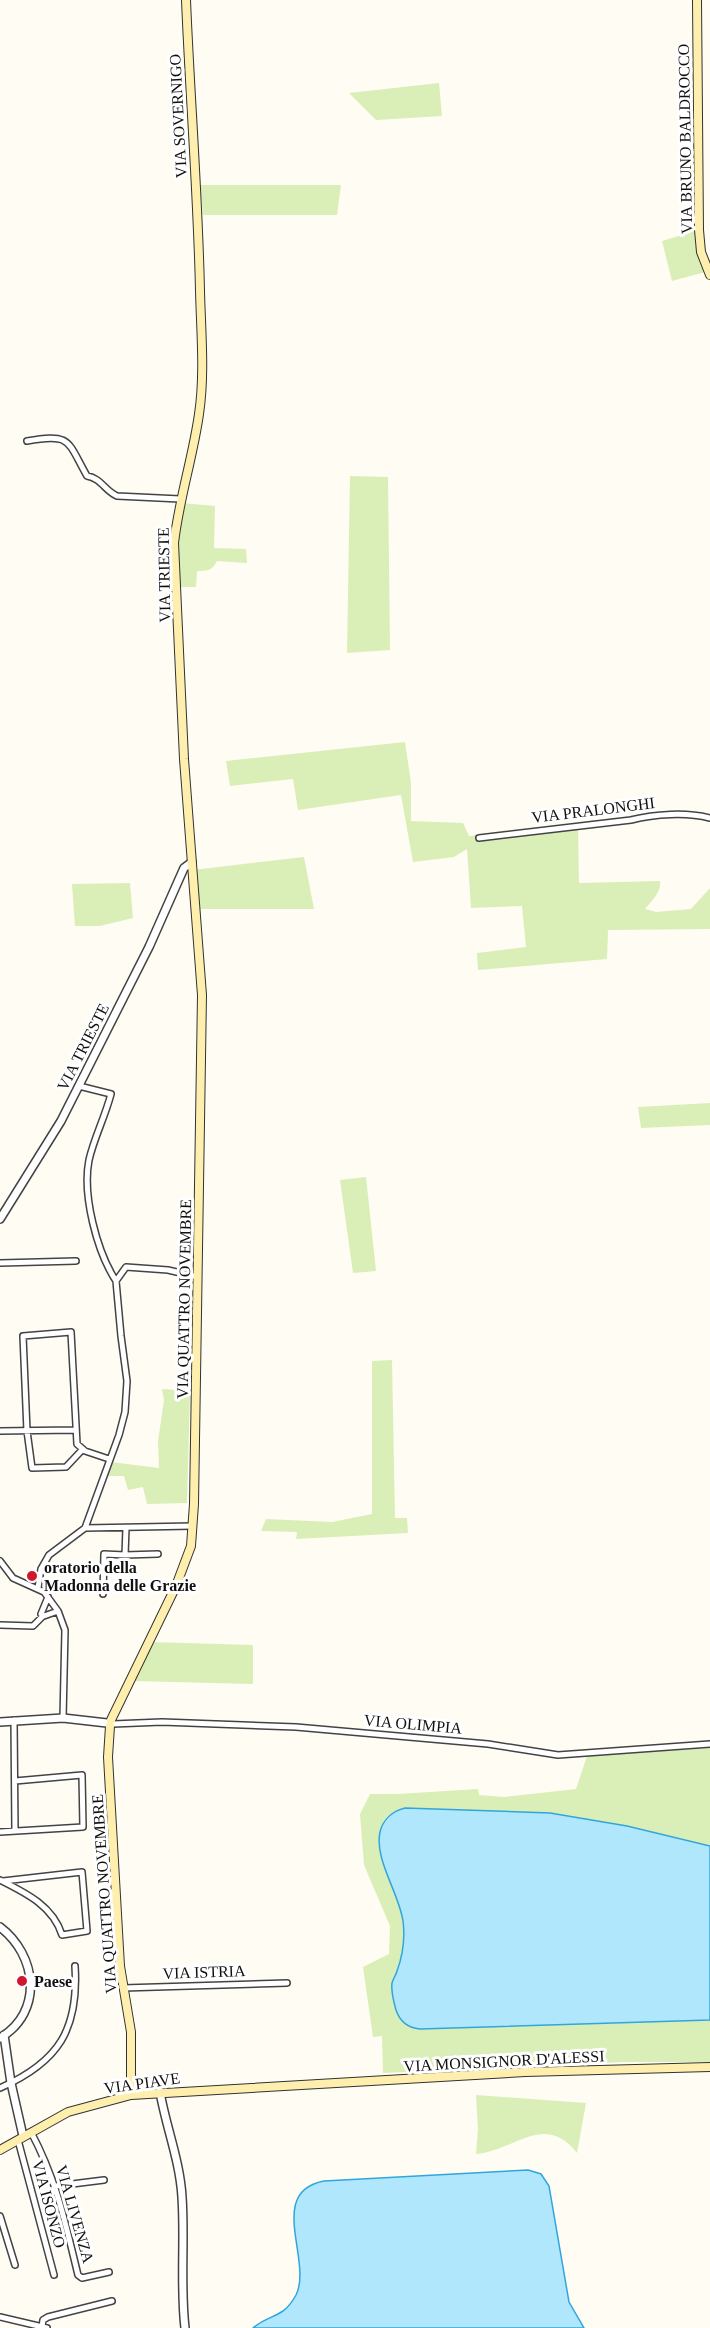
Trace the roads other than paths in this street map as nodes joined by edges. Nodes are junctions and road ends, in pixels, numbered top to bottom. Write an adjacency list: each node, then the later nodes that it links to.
1 (186, 0): 3 (main road, VIA SOVERNIGO)
2 (697, 0): 4 (main road, VIA BRUNO BALDROCCO)
3 (199, 230): 6 (main road, VIA TRIESTE)
4 (710, 275)
5 (27, 441): 6 (street)
6 (180, 499): 9 (main road, VIA TRIESTE)
7 (710, 818): 8 (street, VIA PRALONGHI)
8 (479, 838)
9 (192, 862): 10 (main road, VIA QUATTRO NOVEMBRE); 11 (street, VIA TRIESTE)
10 (192, 873): 11 (street); 16 (main road, VIA QUATTRO NOVEMBRE)
11 (179, 881): 12 (street, VIA TRIESTE)
12 (79, 1086): 13 (street, VIA TRIESTE); 17 (street)
13 (0, 1219)
14 (76, 1261): 15 (street)
15 (0, 1263)
16 (198, 1277): 17 (street); 23 (main road, VIA QUATTRO NOVEMBRE)
17 (116, 1281): 22 (street)
18 (75, 1430): 20 (street); 20 (street); 21 (street)
19 (0, 1431): 20 (street)
20 (27, 1431): 21 (street)
21 (82, 1450): 22 (street)
22 (109, 1458): 24 (street)
23 (193, 1526): 25 (street); 38 (main road, VIA QUATTRO NOVEMBRE)
24 (85, 1528): 25 (street); 29 (street)
25 (126, 1528): 27 (street)
26 (158, 1554): 27 (street)
27 (125, 1555): 30 (street)
28 (0, 1561): 29 (street)
29 (38, 1588): 31 (street)
30 (104, 1594)
31 (48, 1597): 32 (street); 33 (street)
32 (58, 1611): 33 (street); 35 (street)
33 (43, 1616): 34 (street)
34 (0, 1625)
35 (63, 1718): 36 (street, VIA OLIMPIA); 38 (street, VIA OLIMPIA)
36 (14, 1720): 37 (street, VIA OLIMPIA); 40 (street)
37 (0, 1722)
38 (110, 1723): 39 (street, VIA OLIMPIA); 47 (main road, VIA QUATTRO NOVEMBRE)
39 (710, 1744)
40 (15, 1781): 41 (street); 41 (street)
41 (15, 1831): 42 (street)
42 (0, 1832)
43 (2, 1880): 43 (street)
44 (0, 1928): 48 (street)
45 (75, 1966): 50 (street)
46 (287, 1983): 47 (street, VIA ISTRIA)
47 (123, 1988): 54 (main road, VIA QUATTRO NOVEMBRE)
48 (2, 2036): 50 (street)
49 (710, 2067): 51 (main road, VIA MONSIGNOR D'ALESSI)
50 (11, 2083): 52 (street); 55 (street)
51 (299, 2086): 53 (main road, VIA PIAVE)
52 (0, 2088)
53 (160, 2092): 54 (main road, VIA PIAVE); 66 (street)
54 (131, 2095): 55 (main road, VIA PIAVE)
55 (24, 2136): 56 (main road, VIA PIAVE); 58 (street, VIA LIVENZA); 62 (street, VIA ISONZO)
56 (0, 2150)
57 (104, 2180): 58 (street)
58 (56, 2186): 61 (street, VIA LIVENZA)
59 (0, 2217): 60 (street)
60 (15, 2265)
61 (109, 2271)
62 (54, 2275)
63 (112, 2301): 65 (street)
64 (0, 2317): 65 (street)
65 (44, 2327)
66 (184, 2328)

